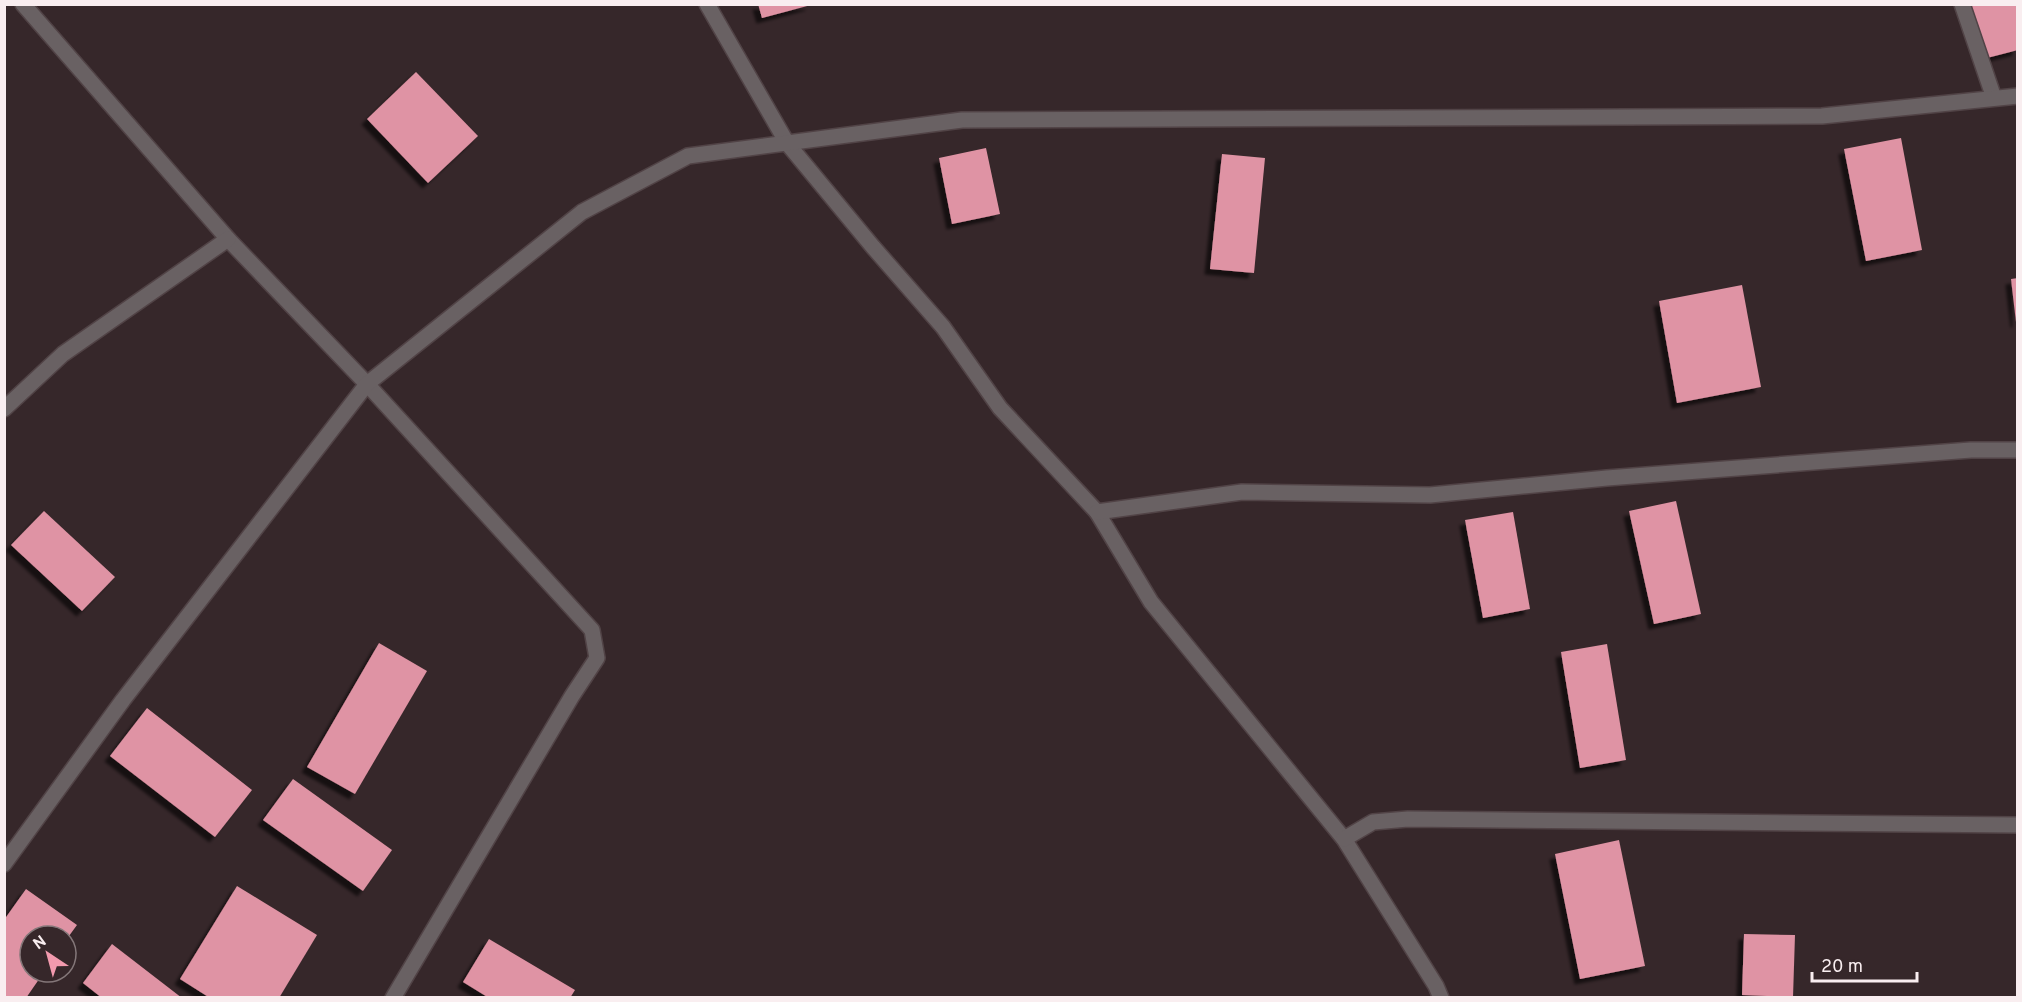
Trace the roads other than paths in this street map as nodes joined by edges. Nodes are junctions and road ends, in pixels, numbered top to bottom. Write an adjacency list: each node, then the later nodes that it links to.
1 (23, 4): 7 (street)
2 (707, 4): 6 (street)
3 (1962, 4): 5 (street)
4 (2018, 96): 5 (street)
5 (1994, 98): 6 (street)
6 (788, 143): 8 (street); 11 (street)
7 (228, 239): 8 (street); 9 (street)
8 (367, 384): 14 (street); 15 (street)
9 (4, 409)
10 (2018, 450): 11 (street)
11 (1097, 512): 13 (street)
12 (2018, 825): 13 (street)
13 (1344, 839): 16 (street)
14 (4, 864)
15 (393, 998)
16 (1441, 998)

